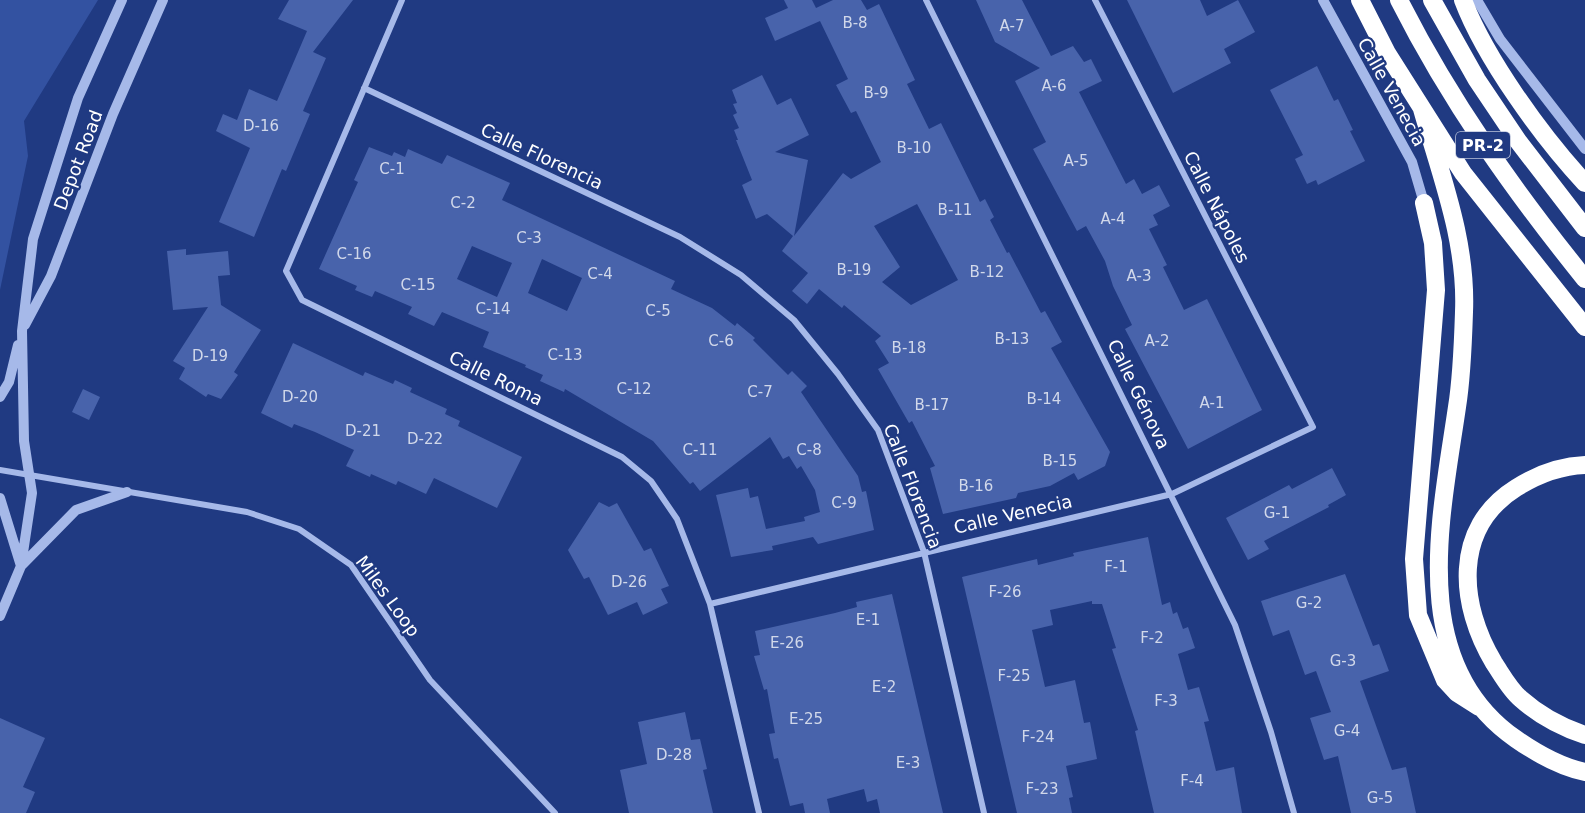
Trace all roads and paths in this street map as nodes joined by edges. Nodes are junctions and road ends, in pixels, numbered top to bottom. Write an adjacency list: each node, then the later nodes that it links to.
1 (122, 0): 20 (street, Depot Road)
2 (163, 0): 20 (street, Depot Road)
3 (402, 0): 12 (street, Calle Roma)
4 (926, 0): 27 (street, Calle Génova)
5 (1095, 0): 22 (street, Calle Nápoles)
6 (1323, 0): 16 (street, Calle Venecia)
7 (1359, 0): 13 (highway, PR-2)
8 (1399, 0): 18 (highway, PR-2)
9 (1432, 0): 17 (highway)
10 (1463, 0): 15 (highway)
11 (1477, 0): 14 (street)
12 (364, 88): 29 (street, Calle Florencia); 31 (street, Calle Roma)
13 (1422, 109): 19 (highway, PR-2); 33 (highway)
14 (1585, 149)
15 (1585, 183)
16 (1424, 203): 33 (highway)
17 (1585, 228)
18 (1585, 279)
19 (1585, 327)
20 (22, 331): 21 (street); 25 (street, Depot Road)
21 (0, 397)
22 (1313, 427): 27 (street, Calle Venecia)
23 (1585, 465): 34 (highway)
24 (0, 470): 25 (street, Miles Loop)
25 (30, 475): 26 (street, Miles Loop); 30 (street, Depot Road)
26 (127, 492): 30 (street); 36 (street, Miles Loop)
27 (1172, 494): 29 (street, Calle Venecia); 39 (street, Calle Génova)
28 (0, 498): 30 (street)
29 (924, 552): 31 (street, Calle Venecia); 38 (street, Calle Florencia)
30 (21, 566): 32 (street)
31 (710, 604): 37 (street, Calle Roma)
32 (0, 616)
33 (1480, 708): 35 (highway)
34 (1585, 735)
35 (1585, 772)
36 (555, 813)
37 (759, 813)
38 (984, 813)
39 (1294, 813)

